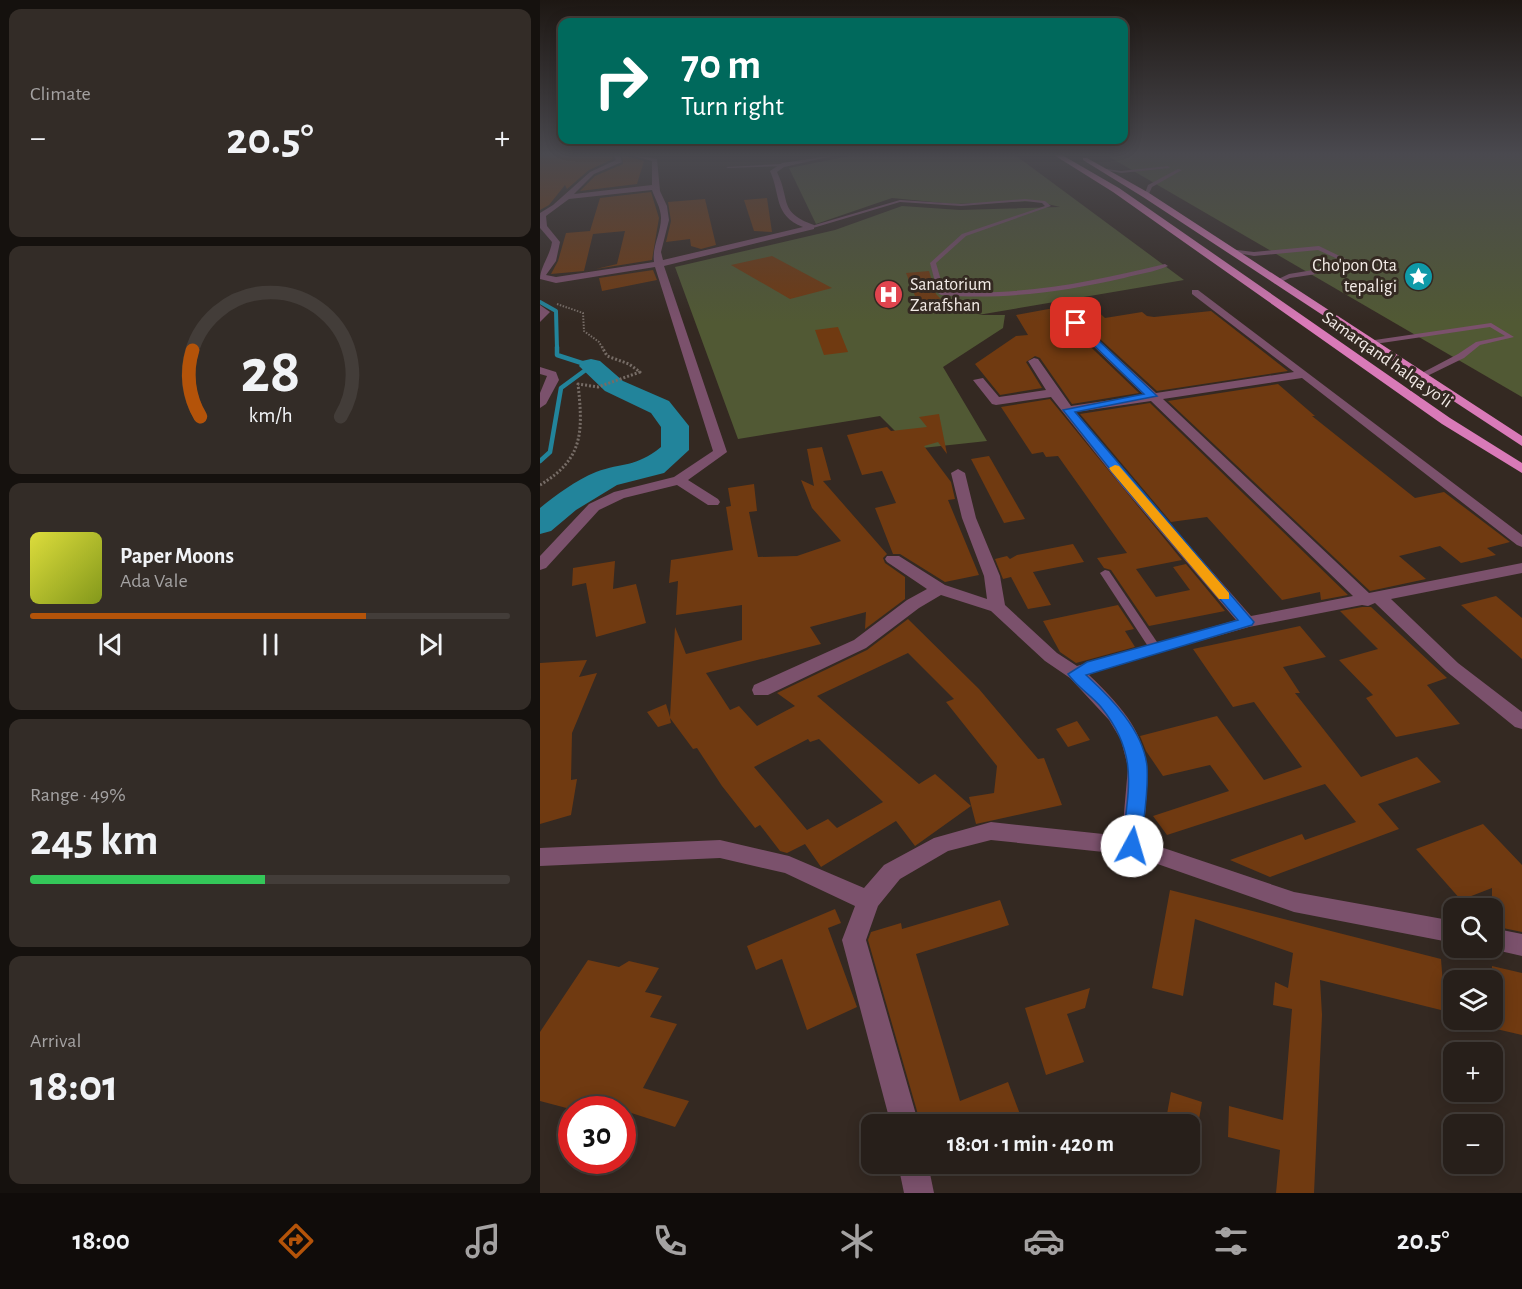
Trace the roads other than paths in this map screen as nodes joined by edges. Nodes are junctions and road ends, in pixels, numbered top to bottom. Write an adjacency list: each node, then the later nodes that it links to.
1 (550, 211): 12 (street)
2 (663, 211): 10 (street)
3 (785, 211): 8 (street)
4 (867, 211): 8 (lane)
5 (1035, 211): 11 (lane)
6 (1145, 211): 29 (highway, Samarqand halqa yoʻli)
7 (1169, 211): 9 (highway, Samarqand halqa yoʻli)
8 (811, 227): 10 (street)
9 (1229, 251): 13 (highway, Samarqand halqa yoʻli); 13 (lane)
10 (659, 264): 12 (street); 33 (street)
11 (1165, 266)
12 (540, 276)
13 (1276, 282): 18 (highway, Samarqand halqa yoʻli)
14 (1196, 292): 21 (street)
15 (540, 308): 17 (street)
16 (1061, 309): 25 (street)
17 (540, 319)
18 (1368, 343): 22 (highway, Samarqand halqa yoʻli); 22 (lane)
19 (1034, 361): 24 (street)
20 (540, 370): 26 (street)
21 (1304, 374): 25 (street); 35 (street)
22 (1421, 377): 28 (highway, Samarqand halqa yoʻli)
23 (980, 380): 24 (street)
24 (1054, 393): 27 (street)
25 (1152, 396): 27 (street); 41 (street)
26 (540, 404)
27 (1068, 410): 43 (street)
28 (1481, 416): 29 (highway); 30 (highway, Samarqand halqa yoʻli)
29 (1446, 421): 31 (highway, Samarqand halqa yoʻli)
30 (1522, 442)
31 (1522, 469)
32 (958, 473): 42 (street)
33 (679, 480): 34 (street); 37 (street)
34 (713, 502)
35 (1522, 542)
36 (893, 559): 40 (street)
37 (540, 565)
38 (1522, 568): 41 (street)
39 (1105, 573): 44 (lane)
40 (939, 589): 42 (street); 46 (street)
41 (1374, 600): 43 (street); 47 (street)
42 (997, 607): 45 (street)
43 (1247, 622): 44 (street)
44 (1155, 648): 45 (street)
45 (1076, 674): 48 (street)
46 (761, 690)
47 (1522, 722)
48 (1132, 846): 50 (street); 51 (street)
49 (540, 857): 50 (street)
50 (868, 901): 54 (street)
51 (1443, 930)
52 (1503, 941): 53 (street)
53 (1522, 945)
54 (902, 1114)
55 (915, 1174): 56 (street)
56 (919, 1193)

